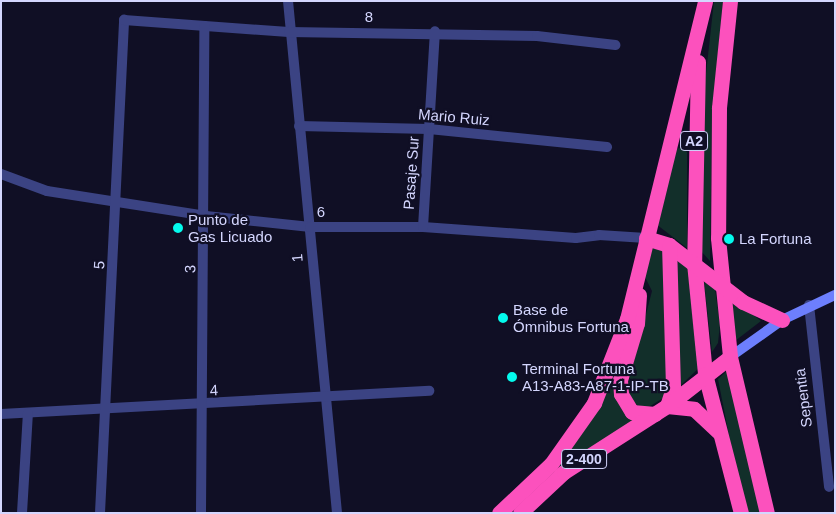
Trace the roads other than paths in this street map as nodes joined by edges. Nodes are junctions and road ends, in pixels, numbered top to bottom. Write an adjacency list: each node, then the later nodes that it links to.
1 (288, 1): 8 (street, 1)
2 (705, 1): 4 (highway, A2)
3 (730, 1): 22 (highway, A2)
4 (701, 18): 18 (highway, 2-400); 20 (highway, A2)
5 (124, 20): 6 (street, 8); 14 (street, 5)
6 (204, 26): 8 (street, 8); 15 (street, 3)
7 (435, 31): 8 (street, 8); 9 (street, 8); 11 (street, Pasaje Sur)
8 (290, 32): 10 (street, 1)
9 (615, 45)
10 (299, 126): 11 (street, Mario Ruiz); 16 (street, 1)
11 (429, 129): 12 (street, Mario Ruiz); 17 (street, Pasaje Sur)
12 (607, 147)
13 (1, 174): 14 (street, 6)
14 (118, 201): 15 (street, 6); 33 (street, 5)
15 (206, 216): 16 (street, 6); 31 (street, 3)
16 (310, 227): 17 (street, 6); 30 (street, 1)
17 (422, 227): 18 (street, 6)
18 (646, 238): 19 (highway); 21 (highway, 2-400)
19 (669, 245): 20 (highway); 32 (highway)
20 (694, 263): 22 (highway); 28 (highway, A2)
21 (637, 276): 32 (highway); 42 (highway, 2-400)
22 (722, 287): 25 (highway, A2); 26 (highway)
23 (835, 296): 24 (street)
24 (809, 304): 26 (street); 37 (street, Sepentia)
25 (725, 319): 27 (highway, A2); 28 (highway, 2-400)
26 (782, 320): 27 (street)
27 (730, 357): 28 (highway); 45 (highway, A2)
28 (705, 374): 32 (highway, 2-400); 36 (highway, A2)
29 (429, 391): 30 (street, 4)
30 (328, 399): 31 (street, 4); 41 (street, 1)
31 (202, 405): 33 (street, 4); 40 (street, 3)
32 (661, 410): 36 (highway); 43 (highway, 2-400)
33 (106, 411): 34 (street, 4); 39 (street, 5)
34 (28, 413): 35 (street, 4); 38 (street)
35 (1, 414)
36 (721, 434): 44 (highway, A2)
37 (829, 487)
38 (22, 513)
39 (100, 513)
40 (201, 513)
41 (336, 513)
42 (499, 513)
43 (520, 513)
44 (741, 513)
45 (768, 513)

